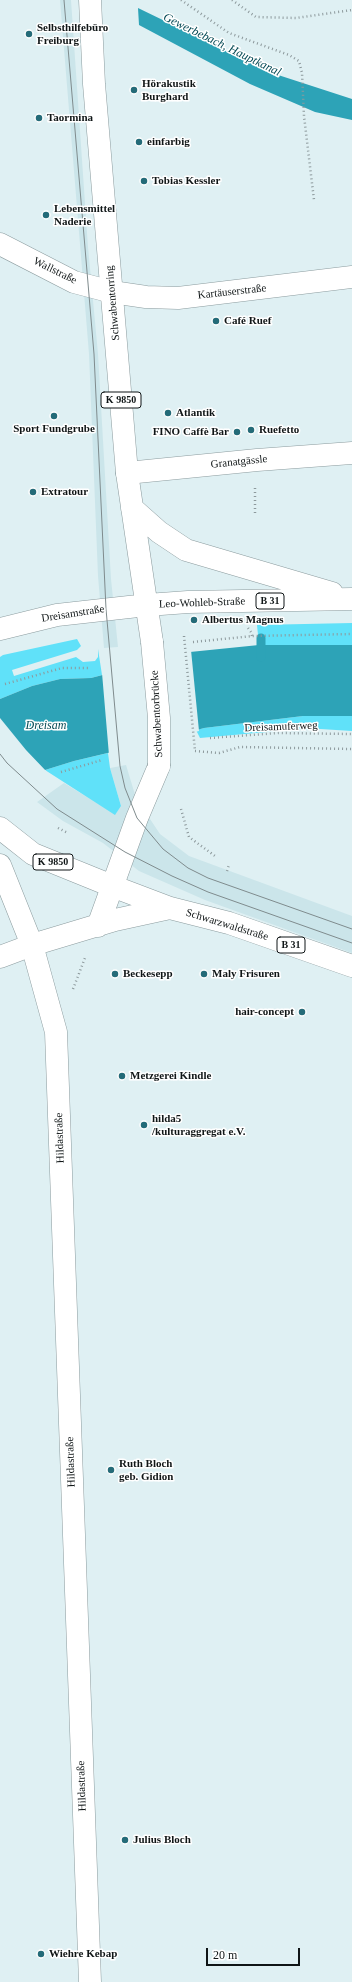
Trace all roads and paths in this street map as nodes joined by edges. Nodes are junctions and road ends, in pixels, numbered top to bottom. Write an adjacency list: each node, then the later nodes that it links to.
1 (90, 0): 8 (main road, Schwabentorring)
2 (181, 0): 5 (path)
3 (232, 0): 4 (path)
4 (352, 10)
5 (314, 200)
6 (0, 244): 8 (main road, Wallstraße)
7 (352, 277): 8 (main road, Kartäuserstraße)
8 (112, 292): 10 (main road, Schwabentorring / K 9850)
9 (352, 453): 10 (main road, Granatgässle)
10 (127, 473): 12 (main road, Schwabentorring / K 9850)
11 (256, 484): 13 (path)
12 (132, 508): 14 (main road); 15 (main road, Schwabentorring / K 9850)
13 (255, 513)
14 (352, 599): 15 (main road, Leo-Wohleb-Straße / B 31)
15 (147, 605): 16 (main road, Dreisamstraße / B 31); 37 (main road, Schwabentorbrücke / K 9850, bridge)
16 (0, 629)
17 (251, 632): 20 (path)
18 (352, 634): 20 (path)
19 (184, 636): 26 (path, bridge)
20 (252, 636): 21 (path)
21 (193, 642)
22 (89, 668): 23 (path)
23 (5, 684)
24 (352, 734): 25 (path, Dreisamuferweg)
25 (210, 738)
26 (352, 750)
27 (102, 760): 28 (path)
28 (61, 772)
29 (181, 809): 33 (path)
30 (0, 828): 37 (main road, K 9850)
31 (58, 828): 32 (path)
32 (68, 833)
33 (215, 856)
34 (0, 865): 40 (main road, Hildastraße)
35 (229, 865): 36 (path)
36 (227, 871)
37 (112, 886): 38 (main road, Schwarzwaldstraße); 39 (main road)
38 (170, 908): 39 (main road, Schwarzwaldstraße / B 31); 42 (main road, Schwarzwaldstraße / B 31)
39 (98, 926): 40 (main road, Schwarzwaldstraße / B 31); 43 (path)
40 (32, 945): 41 (main road, B 31); 43 (main road, Hildastraße)
41 (0, 956)
42 (352, 966)
43 (56, 1032): 44 (main road, Hildastraße)
44 (90, 1982)

